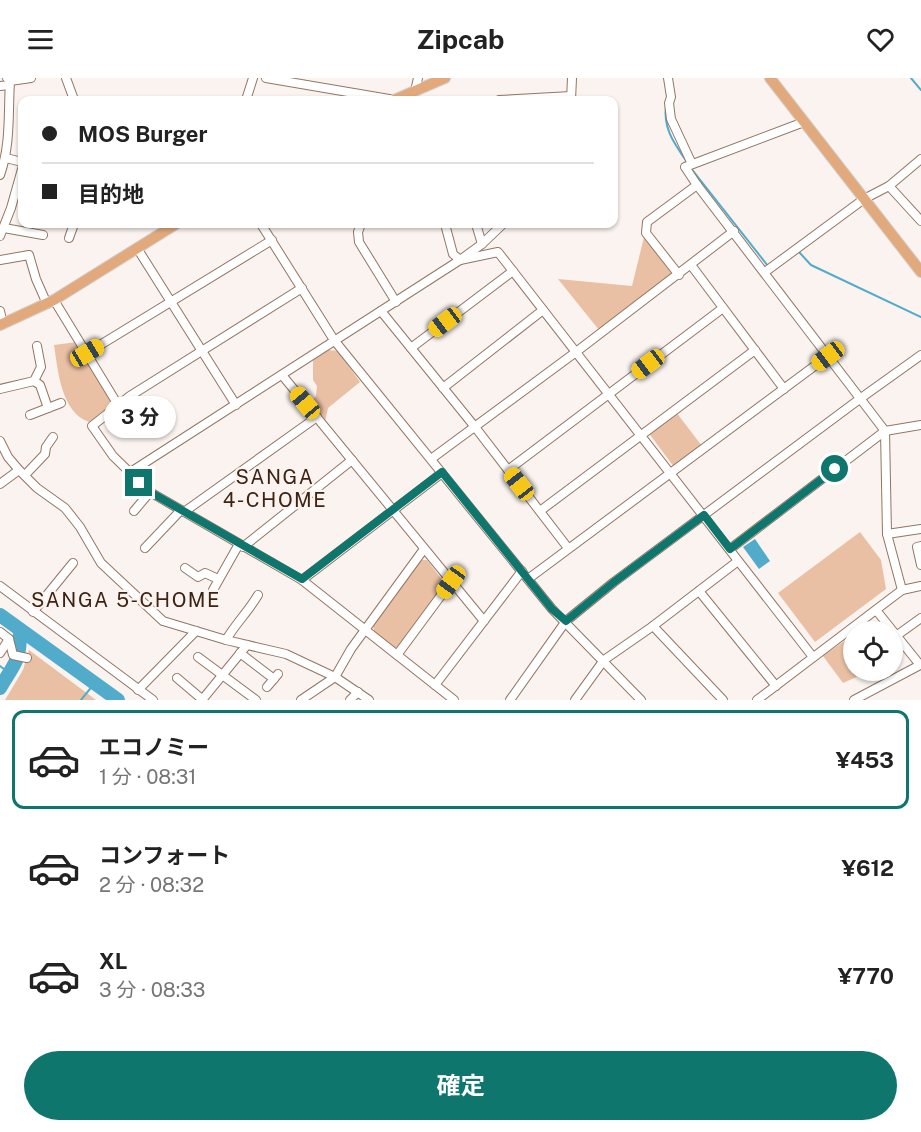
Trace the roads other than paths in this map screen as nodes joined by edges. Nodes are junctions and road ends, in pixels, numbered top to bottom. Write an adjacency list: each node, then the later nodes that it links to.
1 (31, 78): 10 (street)
2 (66, 78): 12 (street)
3 (253, 78): 13 (street)
4 (266, 78): 14 (street)
5 (418, 78): 11 (street)
6 (445, 78): 11 (main road)
7 (572, 78): 15 (street)
8 (668, 78): 21 (street)
9 (770, 78): 16 (main road)
10 (7, 83): 17 (street)
11 (410, 95)
12 (73, 96)
13 (247, 96)
14 (371, 96)
15 (571, 96)
16 (804, 122): 21 (street); 25 (main road)
17 (4, 142): 18 (street)
18 (6, 158): 20 (street); 22 (street)
19 (921, 159): 24 (street)
20 (18, 161)
21 (692, 164): 23 (street)
22 (0, 175)
23 (697, 185): 36 (street); 49 (street)
24 (889, 186): 25 (street); 27 (street)
25 (864, 199): 47 (street); 48 (main road)
26 (18, 200): 37 (street)
27 (917, 209): 28 (street)
28 (921, 221)
29 (73, 228): 39 (street)
30 (170, 228): 42 (main road)
31 (264, 228): 40 (street)
32 (360, 228): 53 (street)
33 (446, 228): 44 (street)
34 (477, 228): 41 (street)
35 (499, 228): 41 (street)
36 (734, 231): 45 (street); 47 (street)
37 (2, 232): 38 (street)
38 (42, 235)
39 (69, 238)
40 (272, 240): 50 (street); 52 (street)
41 (482, 244): 44 (street)
42 (137, 248): 51 (main road); 52 (street)
43 (0, 260): 51 (street)
44 (460, 260): 46 (street); 53 (street)
45 (691, 265): 49 (street); 54 (street)
46 (513, 271): 55 (street); 61 (street)
47 (765, 272): 67 (street)
48 (921, 272)
49 (679, 275): 64 (street)
50 (302, 288): 59 (street); 62 (street)
51 (50, 302): 58 (main road); 65 (street)
52 (172, 302): 62 (street); 65 (street)
53 (396, 302): 57 (street)
54 (723, 308): 63 (street); 73 (street)
55 (543, 310): 64 (street); 70 (street)
56 (0, 311): 58 (street)
57 (381, 312): 59 (street); 61 (street)
58 (2, 325)
59 (334, 340): 68 (street); 87 (street)
60 (37, 346): 69 (street)
61 (411, 348): 70 (street)
62 (202, 350): 76 (street); 77 (street)
63 (754, 350): 72 (street); 84 (street)
64 (576, 352): 73 (street); 82 (street)
65 (87, 353): 76 (street)
66 (921, 355): 74 (street)
67 (828, 356): 72 (street); 74 (street)
68 (282, 375): 77 (street); 80 (street)
69 (34, 381): 71 (street); 78 (street)
70 (443, 388): 82 (street)
71 (0, 389)
72 (784, 390): 93 (street)
73 (608, 394): 84 (street); 89 (street)
74 (861, 398): 83 (street); 100 (street)
75 (61, 403): 78 (street)
76 (118, 405): 92 (street)
77 (236, 405): 92 (street)
78 (48, 408): 79 (street)
79 (30, 415)
80 (317, 417): 88 (street); 97 (street)
81 (921, 425): 83 (street)
82 (475, 427): 87 (street); 89 (street)
83 (885, 430): 102 (street); 108 (street)
84 (640, 435): 93 (street); 98 (street)
85 (53, 437): 91 (street)
86 (0, 441): 91 (street)
87 (431, 459): 90 (street)
88 (352, 460): 96 (street); 103 (street)
89 (508, 470): 98 (street)
90 (442, 472): 96 (street); 113 (street)
91 (22, 473): 94 (street); 132 (street)
92 (129, 473): 95 (street)
93 (670, 473): 100 (street); 106 (street)
94 (0, 484)
95 (150, 492): 97 (street); 99 (street)
96 (392, 509): 107 (street); 115 (street)
97 (183, 511): 103 (street); 105 (street)
98 (540, 511): 106 (street)
99 (134, 512)
100 (704, 515): 108 (street); 128 (street)
101 (921, 529): 102 (street)
102 (887, 534): 120 (street)
103 (241, 545): 114 (street); 115 (street)
104 (921, 546): 111 (street)
105 (145, 548)
106 (568, 548): 113 (street)
107 (424, 549): 116 (street); 131 (street)
108 (730, 549): 109 (street)
109 (738, 561): 121 (street); 143 (street)
110 (73, 563): 125 (street)
111 (921, 565)
112 (185, 568): 114 (street)
113 (525, 575): 127 (street); 128 (street)
114 (218, 579): 119 (street)
115 (302, 579): 131 (street)
116 (451, 582): 127 (street); 141 (street)
117 (0, 586): 125 (street)
118 (917, 587): 120 (street); 123 (street)
119 (213, 590)
120 (902, 590): 124 (street)
121 (699, 591): 130 (street); 151 (street)
122 (258, 595): 136 (street)
123 (921, 596)
124 (876, 610): 129 (street); 143 (street)
125 (33, 612): 153 (street)
126 (921, 618): 134 (street)
127 (484, 621): 150 (street)
128 (566, 621): 145 (street); 155 (street)
129 (885, 621)
130 (653, 626): 145 (street); 166 (street)
131 (365, 630): 141 (street); 148 (street)
132 (196, 631): 136 (street); 153 (street)
133 (0, 632): 135 (street)
134 (903, 632)
135 (9, 639): 140 (street); 144 (street)
136 (226, 640): 138 (street)
137 (903, 643): 146 (street)
138 (247, 645): 139 (street); 148 (street)
139 (240, 653): 147 (street); 152 (street)
140 (0, 654)
141 (397, 655): 150 (street)
142 (198, 657): 147 (street)
143 (813, 657): 151 (street)
144 (27, 658)
145 (604, 660): 164 (street); 165 (street)
146 (920, 663): 168 (street)
147 (223, 674): 156 (street); 158 (street)
148 (335, 677): 154 (street); 159 (street)
149 (177, 678): 158 (street)
150 (435, 685): 162 (street)
151 (776, 686): 167 (street)
152 (267, 687)
153 (138, 690): 157 (street)
154 (358, 692): 160 (street); 161 (street)
155 (512, 697): 163 (street)
156 (258, 699)
157 (153, 700)
158 (202, 700)
159 (302, 700)
160 (351, 700)
161 (369, 700)
162 (454, 700)
163 (522, 700)
164 (575, 700)
165 (641, 700)
166 (723, 700)
167 (757, 700)
168 (854, 700)

